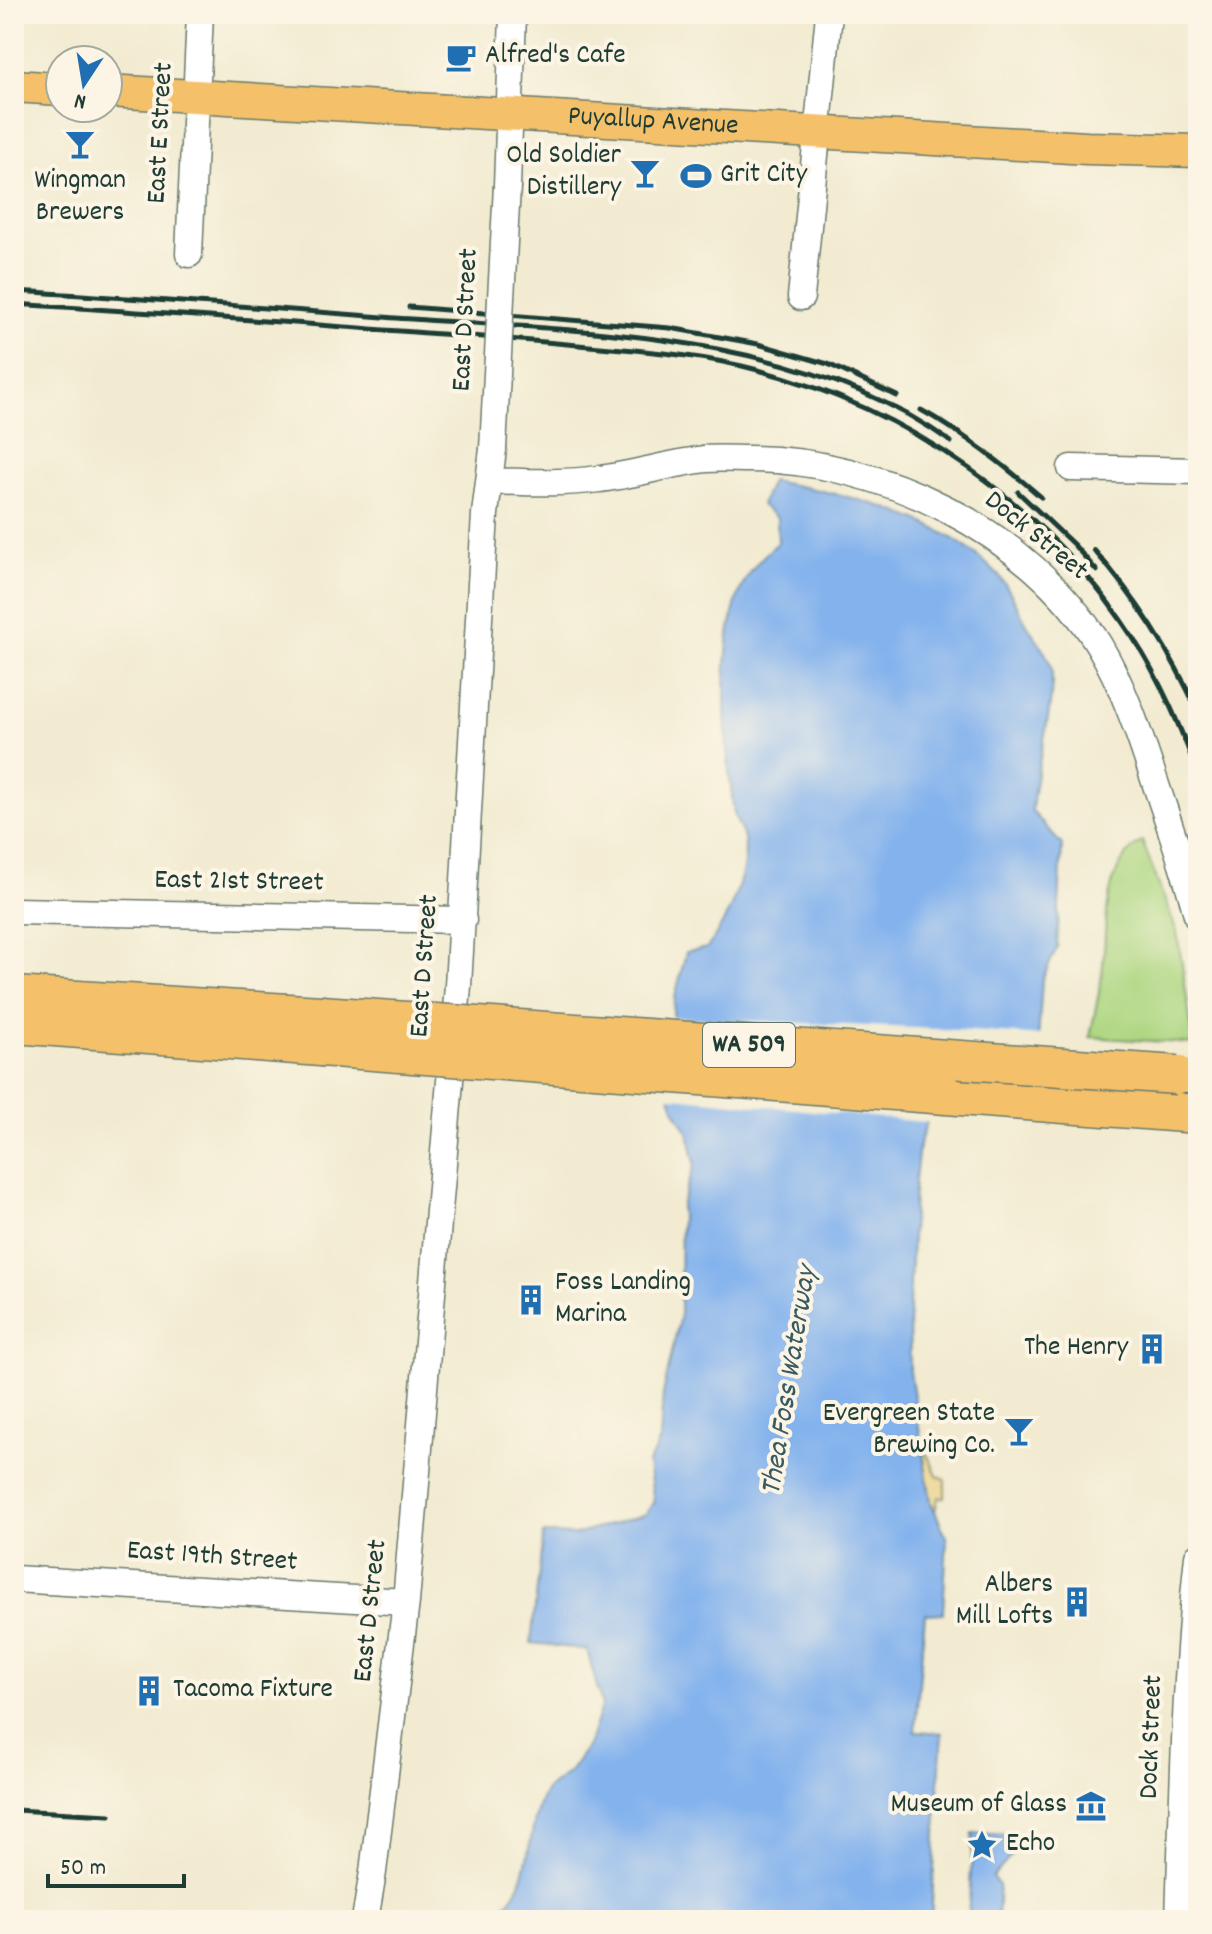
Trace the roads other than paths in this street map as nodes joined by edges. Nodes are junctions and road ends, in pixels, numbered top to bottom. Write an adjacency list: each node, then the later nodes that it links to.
1 (200, 14): 7 (street, East E Street)
2 (513, 14): 8 (street, East D Street)
3 (829, 14): 9 (street)
4 (14, 86): 5 (main road)
5 (44, 88)
6 (124, 92): 7 (main road, Puyallup Avenue)
7 (196, 95): 8 (main road, Puyallup Avenue); 11 (street, East E Street)
8 (510, 114): 9 (main road, Puyallup Avenue); 15 (street, East D Street, bridge)
9 (819, 132): 10 (main road, Puyallup Avenue); 12 (street)
10 (1198, 151)
11 (189, 254)
12 (801, 297)
13 (1071, 468): 14 (street)
14 (1198, 471)
15 (490, 481): 16 (street, East D Street); 18 (street, Dock Street)
16 (463, 908): 17 (street, East 21st Street); 26 (street, East D Street)
17 (14, 911)
18 (1198, 918)
19 (14, 996): 21 (highway, WA 509)
20 (14, 1024): 21 (highway, WA 509)
21 (321, 1031): 22 (highway, WA 509, bridge); 23 (highway, WA 509, bridge)
22 (1191, 1073)
23 (1192, 1116)
24 (1198, 1556): 28 (street, Dock Street)
25 (14, 1579): 26 (street, East 19th Street)
26 (406, 1602): 27 (street, East D Street)
27 (365, 1920)
28 (1179, 1920)

